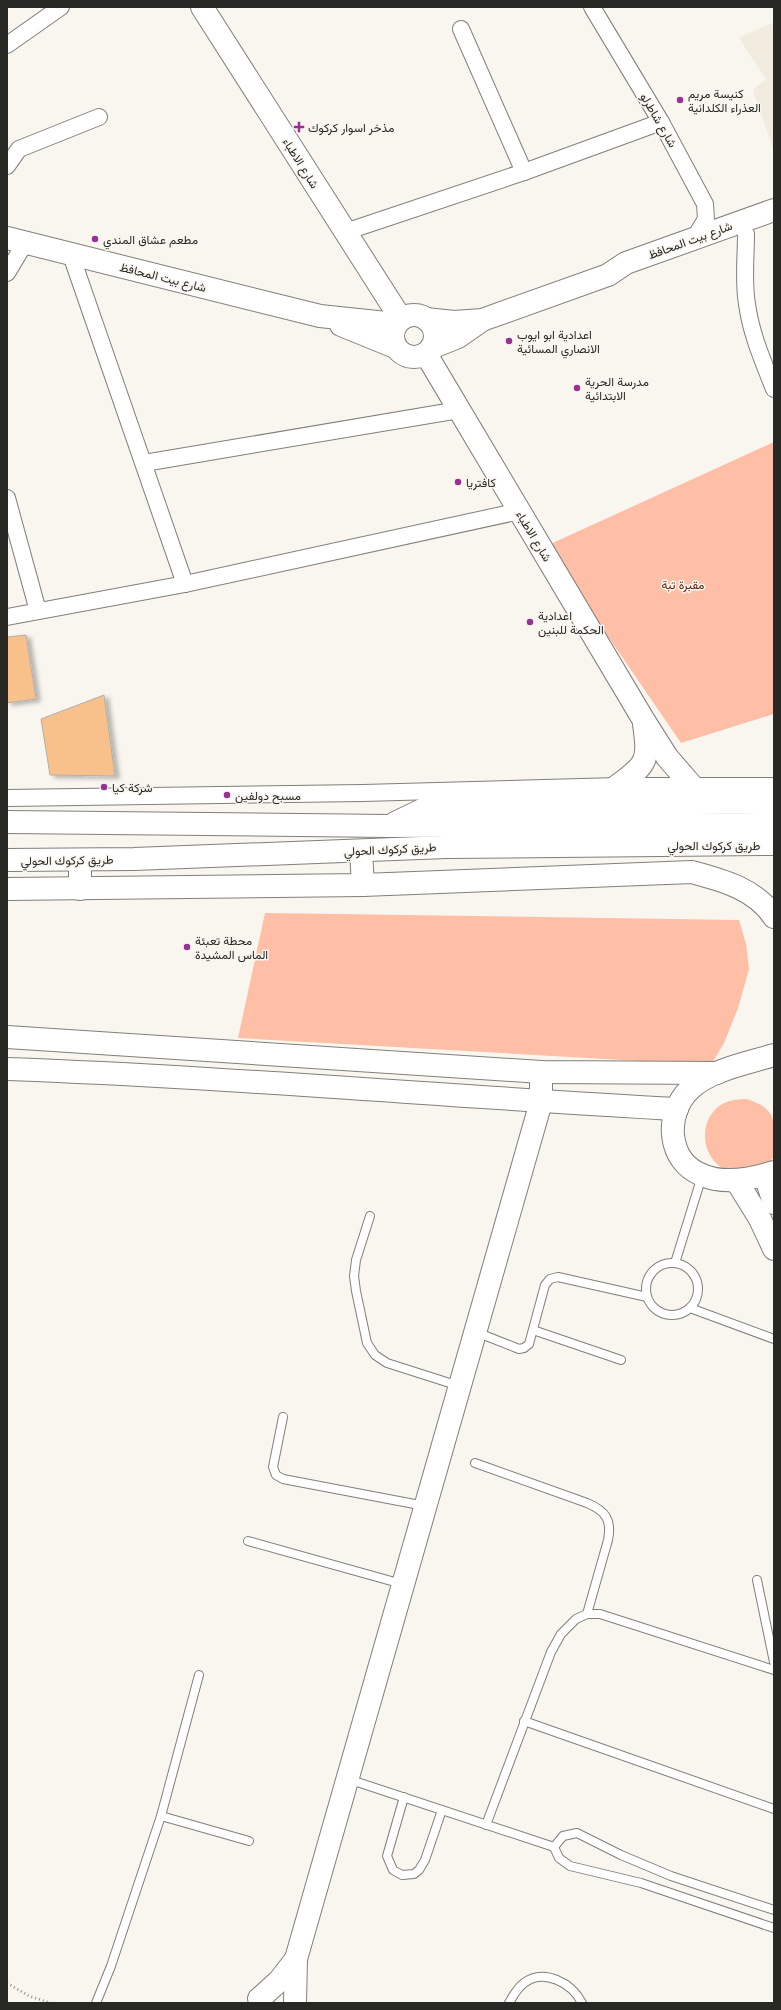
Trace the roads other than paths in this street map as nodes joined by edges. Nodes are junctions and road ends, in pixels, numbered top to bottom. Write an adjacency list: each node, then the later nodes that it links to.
1 (61, 7): 5 (street)
2 (202, 7): 12 (main road, شارع الاطباء)
3 (592, 7): 7 (street, شارع شاطرلو)
4 (461, 29): 9 (street)
5 (7, 45)
6 (100, 117): 8 (street)
7 (661, 122): 9 (street); 14 (street, شارع شاطرلو)
8 (7, 166)
9 (524, 172): 12 (street)
10 (774, 210): 14 (main road, شارع بيت المحافظ)
11 (774, 224): 13 (main road, شارع بيت المحافظ)
12 (345, 232): 22 (main road, شارع الاطباء)
13 (746, 234): 18 (main road, شارع بيت المحافظ); 25 (street)
14 (695, 238): 18 (main road, شارع بيت المحافظ)
15 (16, 240): 16 (main road, شارع بيت المحافظ); 17 (street)
16 (71, 255): 19 (main road, شارع بيت المحافظ); 27 (street)
17 (7, 274)
18 (608, 275): 21 (main road, شارع بيت المحافظ)
19 (320, 316): 22 (main road, شارع بيت المحافظ); 23 (main road, شارع بيت المحافظ)
20 (426, 319): 21 (main road, شارع بيت المحافظ); 22 (main road, شارع بيت المحافظ); 24 (main road)
21 (482, 320): 24 (main road, شارع بيت المحافظ)
22 (399, 321): 23 (main road)
23 (395, 347): 24 (main road, شارع بيت المحافظ)
24 (429, 351): 26 (main road, شارع الاطباء)
25 (774, 389)
26 (459, 410): 27 (street); 29 (main road, شارع الاطباء)
27 (144, 463): 30 (street)
28 (7, 498): 31 (street)
29 (520, 511): 30 (street); 33 (main road, شارع الاطباء)
30 (185, 584): 31 (street)
31 (38, 611): 32 (street)
32 (7, 617)
33 (643, 719): 34 (main road, شارع الاطباء); 35 (main road, شارع الاطباء)
34 (617, 786): 35 (street); 37 (street)
35 (692, 786): 36 (street)
36 (774, 786)
37 (7, 798)
38 (774, 804): 41 (main road)
39 (7, 822): 41 (main road, طريق كركوك الحولي)
40 (774, 824): 41 (main road, طريق كركوك الحولي)
41 (390, 826)
42 (774, 844): 43 (main road, طريق كركوك الحولي)
43 (361, 851): 45 (main road, طريق كركوك الحولي); 46 (main road)
44 (7, 860): 45 (main road, طريق كركوك الحولي)
45 (80, 860): 47 (main road)
46 (363, 885): 47 (main road); 49 (main road)
47 (80, 888): 48 (main road)
48 (7, 889)
49 (774, 917)
50 (7, 1037): 53 (main road)
51 (774, 1055): 54 (main road)
52 (7, 1069): 55 (main road)
53 (541, 1072): 54 (main road); 55 (main road)
54 (717, 1073): 56 (main road)
55 (541, 1102): 56 (main road); 67 (main road)
56 (677, 1108): 58 (main road)
57 (769, 1173): 59 (main road); 60 (main road)
58 (702, 1175): 59 (main road); 63 (lane)
59 (736, 1180): 62 (main road)
60 (774, 1203)
61 (370, 1216): 70 (lane)
62 (774, 1249)
63 (675, 1263): 64 (lane); 65 (lane)
64 (647, 1297): 65 (lane); 66 (lane)
65 (690, 1308): 68 (lane)
66 (533, 1330): 67 (lane); 69 (lane)
67 (475, 1332): 70 (main road)
68 (774, 1339)
69 (621, 1360)
70 (459, 1387): 73 (main road)
71 (284, 1417): 73 (lane)
72 (476, 1463): 77 (lane)
73 (425, 1506): 76 (main road)
74 (248, 1541): 76 (lane)
75 (757, 1580): 78 (lane)
76 (403, 1584): 82 (main road)
77 (587, 1614): 79 (lane); 81 (lane)
78 (774, 1662)
79 (774, 1670)
80 (199, 1675): 86 (lane)
81 (524, 1721): 84 (lane); 87 (lane)
82 (347, 1779): 83 (lane); 92 (main road)
83 (404, 1797): 85 (lane); 85 (lane)
84 (774, 1809)
85 (442, 1810): 87 (lane)
86 (162, 1816): 88 (lane); 94 (lane)
87 (486, 1825): 89 (lane)
88 (249, 1841)
89 (554, 1847): 90 (lane); 91 (lane)
90 (774, 1910)
91 (774, 1928)
92 (296, 1959): 93 (main road); 96 (main road)
93 (255, 2001): 95 (main road)
94 (96, 2003)
95 (288, 2003)
96 (295, 2003)
97 (508, 2003): 98 (lane)
98 (582, 2003)

